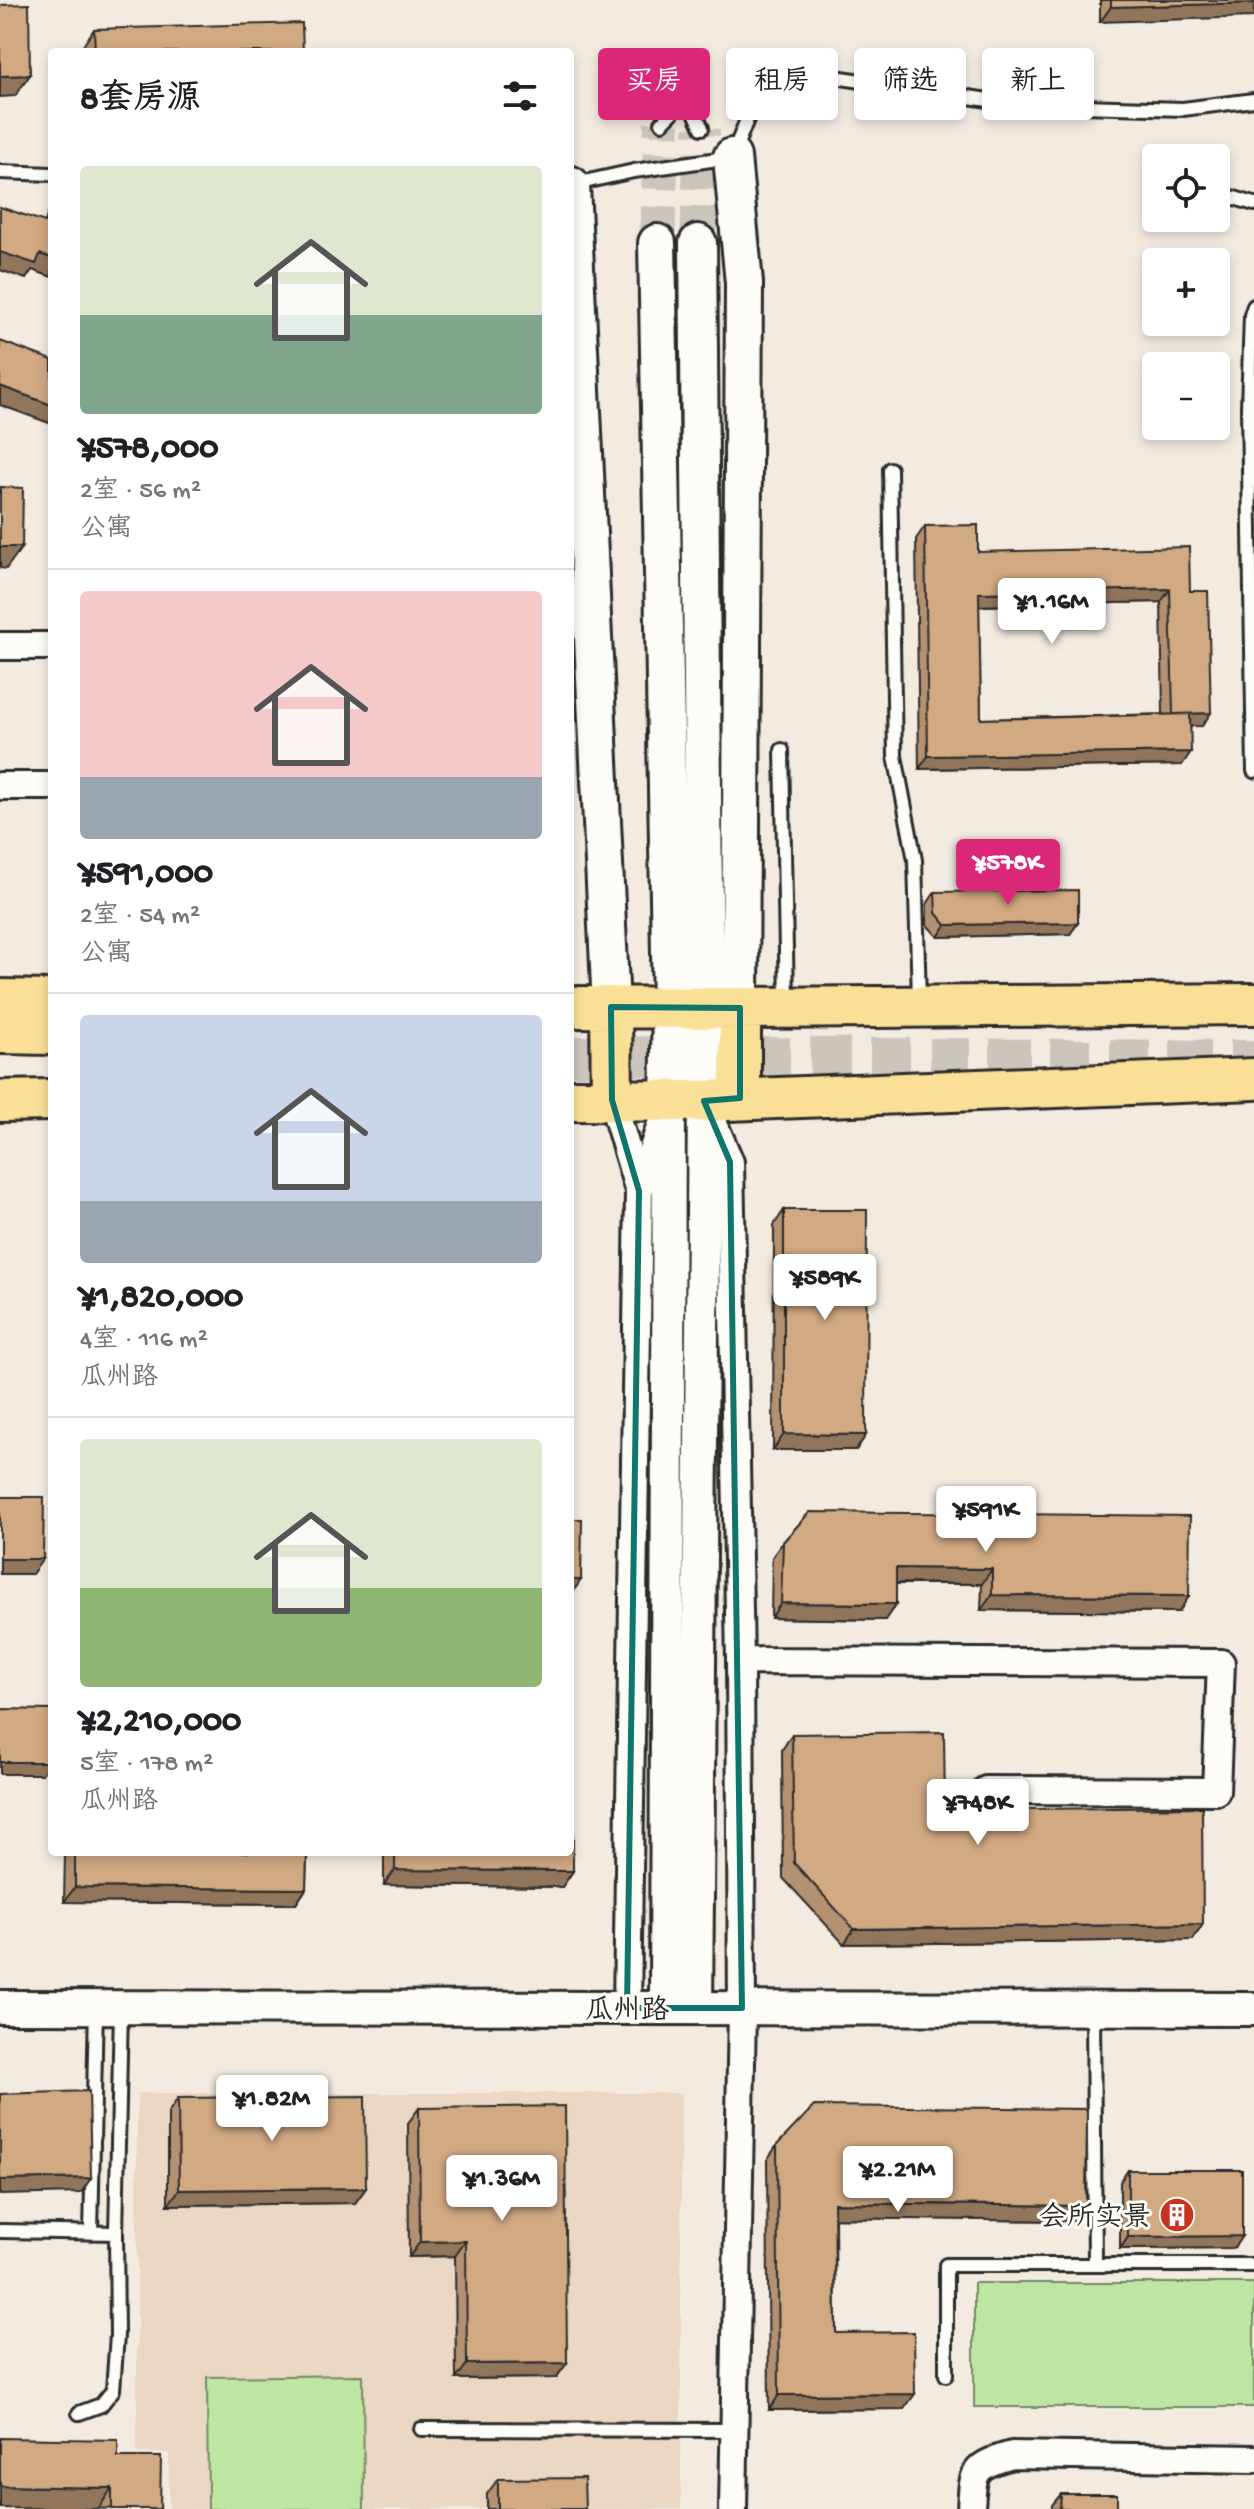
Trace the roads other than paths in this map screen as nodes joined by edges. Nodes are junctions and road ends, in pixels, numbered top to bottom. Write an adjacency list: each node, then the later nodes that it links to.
1 (1254, 100): 4 (lane)
2 (662, 123): 3 (lane)
3 (702, 128)
4 (732, 157): 7 (lane); 27 (main road)
5 (0, 172): 6 (lane)
6 (48, 174)
7 (574, 184)
8 (1254, 196): 9 (lane)
9 (1254, 204)
10 (657, 243): 27 (main road)
11 (698, 243): 27 (main road)
12 (574, 265): 25 (main road)
13 (1254, 306): 18 (lane)
14 (890, 469): 26 (lane)
15 (0, 646): 16 (street)
16 (48, 646)
17 (782, 750): 28 (lane)
18 (1254, 771)
19 (0, 786): 20 (street)
20 (48, 786)
21 (0, 1000): 22 (main road)
22 (48, 1001)
23 (1254, 1004): 26 (main road)
24 (574, 1007): 25 (main road)
25 (611, 1007): 27 (main road); 36 (main road)
26 (920, 1007): 28 (main road)
27 (705, 1008): 28 (main road); 37 (main road); 37 (main road)
28 (787, 1008)
29 (0, 1033): 30 (main road)
30 (48, 1034)
31 (0, 1055): 32 (main road)
32 (48, 1055)
33 (1254, 1079): 37 (main road)
34 (48, 1100): 38 (main road)
35 (574, 1100): 36 (main road)
36 (612, 1100): 37 (main road); 39 (street)
37 (704, 1100): 39 (street); 40 (street); 45 (street)
38 (0, 1101)
39 (639, 1191): 44 (street)
40 (740, 1661): 41 (street); 46 (street)
41 (986, 1790)
42 (0, 2007): 43 (street, 瓜州路)
43 (108, 2007): 44 (street, 瓜州路); 50 (lane); 51 (lane)
44 (627, 2008): 45 (street, 瓜州路)
45 (681, 2008): 46 (street, 瓜州路)
46 (742, 2008): 47 (street, 瓜州路); 57 (street)
47 (1093, 2009): 48 (street, 瓜州路); 52 (lane)
48 (1254, 2009)
49 (0, 2231): 50 (lane)
50 (91, 2233): 51 (lane)
51 (116, 2233): 55 (lane)
52 (1095, 2265): 53 (lane); 54 (lane)
53 (1254, 2265)
54 (946, 2375)
55 (79, 2413)
56 (421, 2429): 57 (lane)
57 (734, 2430): 59 (street)
58 (1254, 2459): 60 (street)
59 (733, 2509)
60 (971, 2509)

